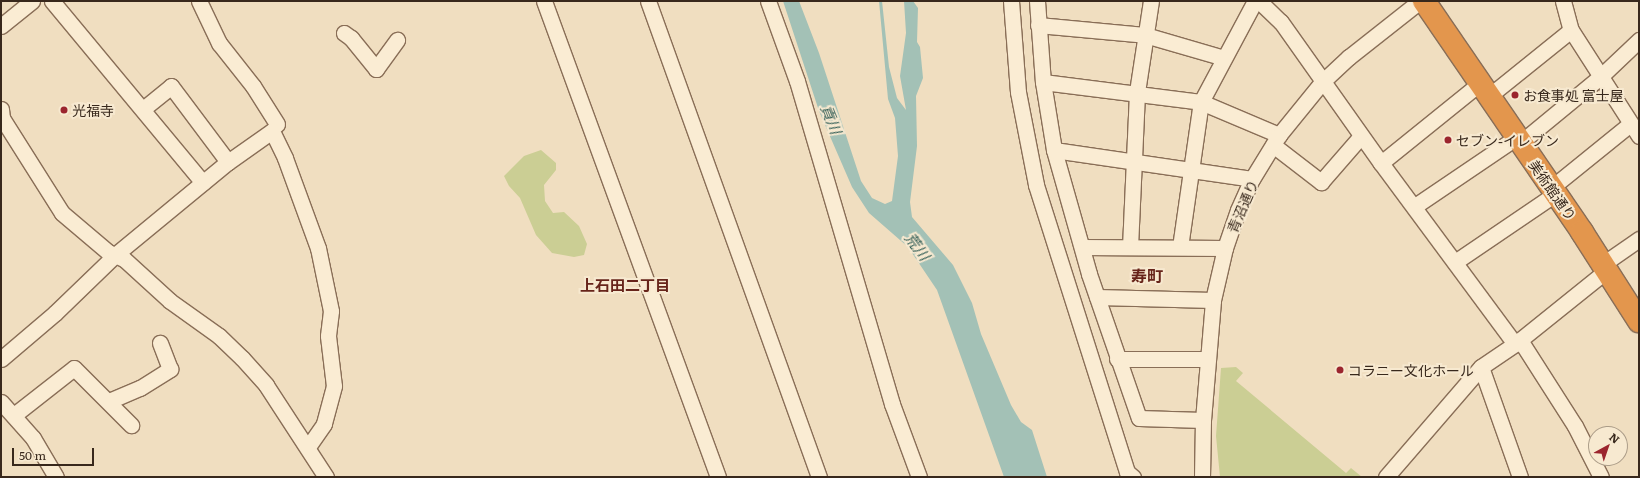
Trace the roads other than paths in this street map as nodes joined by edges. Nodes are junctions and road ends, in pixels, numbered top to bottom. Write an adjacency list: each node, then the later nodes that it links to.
1 (32, 1): 16 (street)
2 (52, 1): 30 (street)
3 (199, 1): 31 (street)
4 (544, 1): 71 (street)
5 (648, 1): 72 (street)
6 (768, 1): 73 (street)
7 (1011, 1): 74 (street)
8 (1037, 1): 15 (street)
9 (1151, 1): 19 (street)
10 (1255, 1): 22 (street)
11 (1259, 1): 25 (street)
12 (1420, 1): 25 (street, 青沼通り)
13 (1424, 1): 26 (highway, 美術館通り)
14 (1563, 1): 17 (street)
15 (1038, 25): 19 (street); 24 (street)
16 (1, 26)
17 (1571, 30): 23 (street); 26 (street)
18 (344, 33): 20 (street)
19 (1145, 35): 22 (street); 27 (street)
20 (397, 40)
21 (1639, 40): 23 (street)
22 (1224, 58): 28 (street)
23 (1600, 77): 32 (street); 35 (street)
24 (1043, 82): 27 (street); 36 (street)
25 (1322, 82): 33 (street); 34 (street, 青沼通り)
26 (1485, 89): 35 (highway, 美術館通り); 39 (street)
27 (1137, 92): 28 (street); 38 (street)
28 (1201, 102): 34 (street); 40 (street)
29 (1, 109): 50 (street)
30 (143, 110): 37 (street); 42 (street)
31 (274, 128): 37 (street); 67 (street)
32 (1635, 130): 43 (street)
33 (1361, 136): 34 (street); 39 (street)
34 (1276, 140): 41 (street, 青沼通り)
35 (1519, 140): 43 (highway, 美術館通り); 44 (street)
36 (1054, 150): 38 (street); 46 (street)
37 (228, 162): 42 (street)
38 (1133, 162): 40 (street); 47 (street)
39 (1381, 163): 44 (street)
40 (1190, 170): 41 (street); 48 (street)
41 (1252, 179): 49 (street, 青沼通り)
42 (203, 183): 50 (street)
43 (1553, 191): 51 (street); 52 (highway, 美術館通り)
44 (1415, 206): 51 (street)
45 (1639, 238): 52 (street)
46 (1082, 247): 47 (street); 53 (street)
47 (1130, 247): 48 (street)
48 (1180, 247): 49 (street)
49 (1225, 248): 54 (street, 青沼通り)
50 (115, 255): 58 (street); 67 (street)
51 (1455, 262): 56 (street)
52 (1605, 267): 55 (highway, 美術館通り); 56 (street)
53 (1097, 297): 54 (street); 59 (street)
54 (1213, 300): 60 (street, 青沼通り)
55 (1639, 321)
56 (1518, 342): 61 (street); 77 (street)
57 (160, 343): 62 (street)
58 (1, 359)
59 (1117, 359): 60 (street); 65 (street)
60 (1208, 359): 65 (street, 青沼通り)
61 (1482, 367): 68 (street); 76 (street)
62 (109, 401): 64 (street); 66 (street)
63 (1, 402): 64 (street)
64 (14, 415): 69 (street)
65 (1203, 420): 75 (street, 青沼通り)
66 (131, 425)
67 (308, 447): 70 (street)
68 (1388, 476)
69 (56, 477)
70 (326, 477)
71 (718, 477)
72 (819, 477)
73 (919, 477)
74 (1133, 477)
75 (1202, 477)
76 (1520, 477)
77 (1601, 477)

